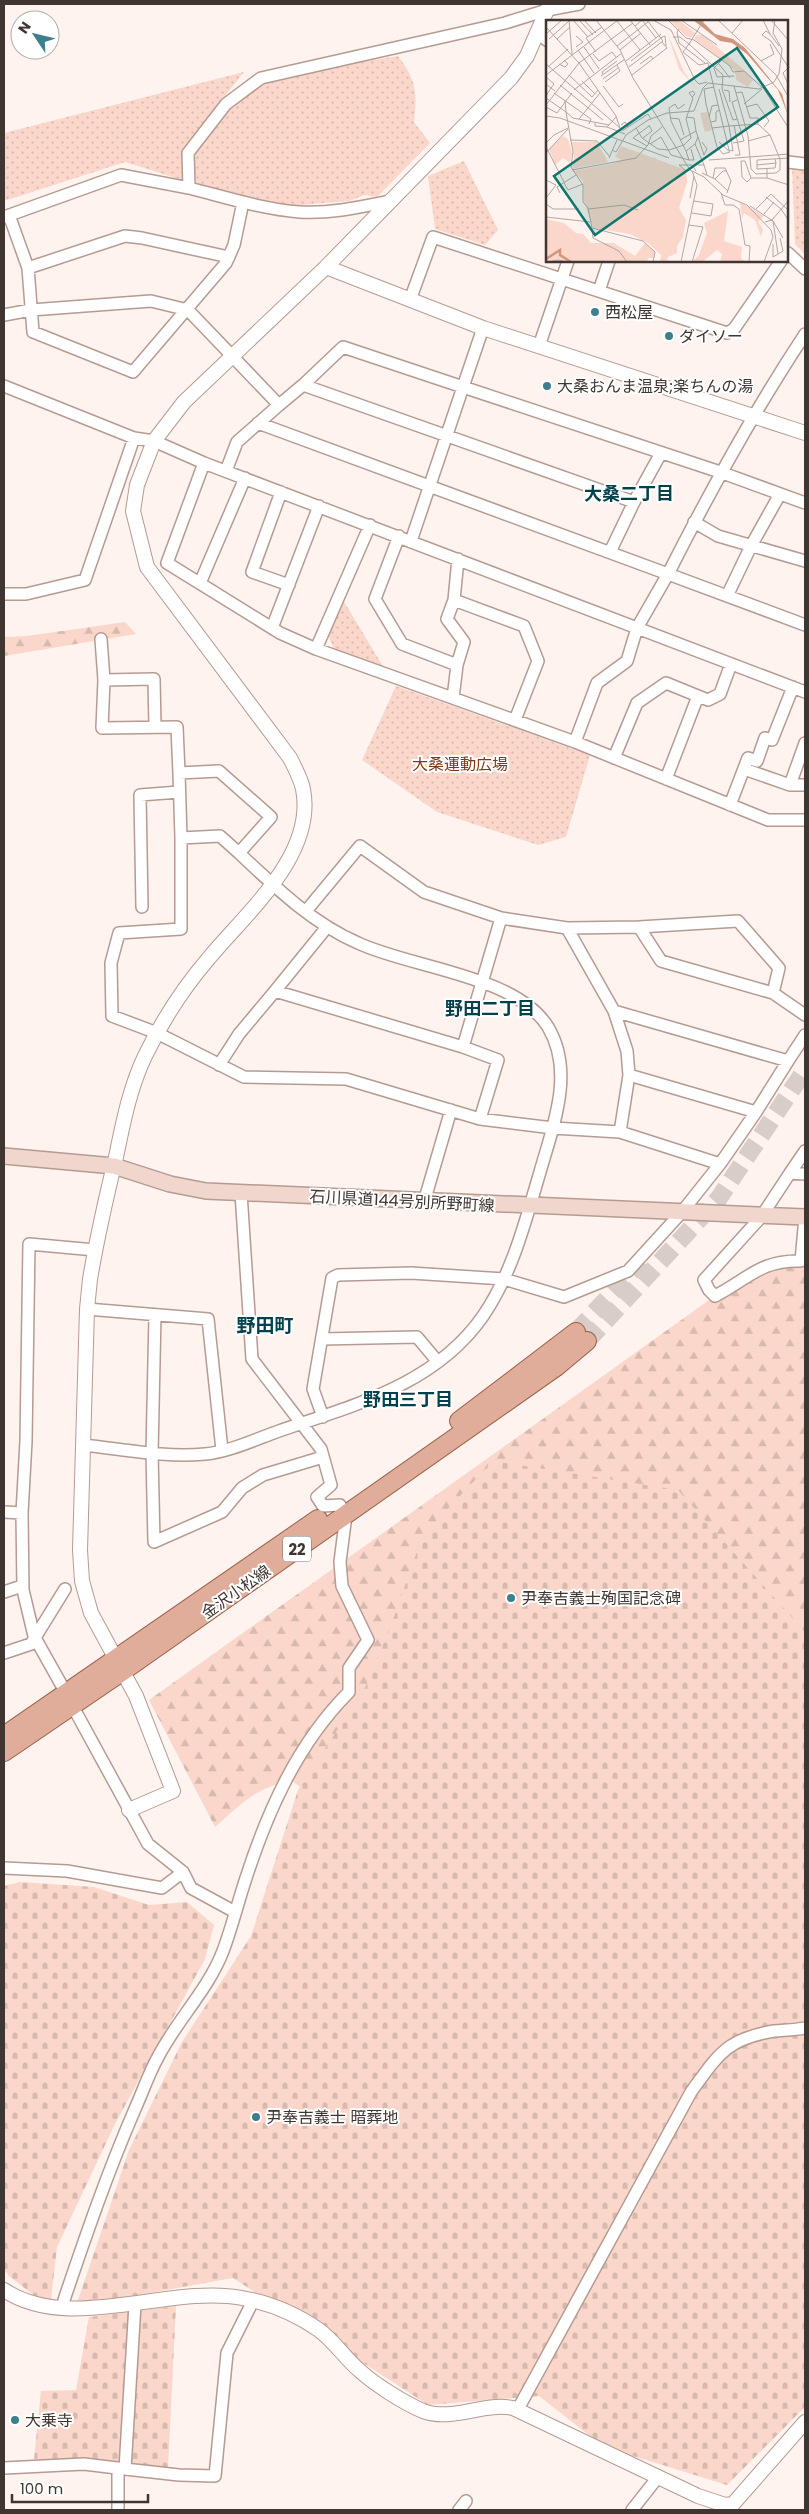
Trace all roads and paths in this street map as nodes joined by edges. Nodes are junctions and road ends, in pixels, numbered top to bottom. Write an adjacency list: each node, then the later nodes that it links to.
1 (579, 4): 2 (street)
2 (548, 7): 3 (street); 6 (street)
3 (543, 37): 7 (street)
4 (789, 162): 5 (street)
5 (805, 164)
6 (189, 188): 8 (street); 9 (street)
7 (391, 201): 8 (street); 15 (street)
8 (243, 202): 11 (street)
9 (6, 216): 16 (street)
10 (789, 254): 17 (street)
11 (229, 257): 16 (street); 22 (street)
12 (568, 262): 18 (street)
13 (609, 262): 19 (street)
14 (780, 262): 19 (street)
15 (326, 267): 20 (street); 27 (street)
16 (28, 268): 21 (street)
17 (805, 269)
18 (562, 279): 19 (street); 20 (street); 26 (street)
19 (599, 291)
20 (410, 300): 24 (street)
21 (31, 310): 22 (street); 22 (street); 23 (street)
22 (188, 310): 27 (street)
23 (4, 315)
24 (483, 328): 26 (street); 30 (street)
25 (805, 334): 32 (street)
26 (539, 346): 32 (street)
27 (234, 356): 31 (street); 37 (street)
28 (303, 385): 30 (street); 31 (street); 35 (street)
29 (4, 386): 36 (street)
30 (463, 387): 35 (street); 38 (street)
31 (279, 405): 33 (street)
32 (753, 415): 34 (street); 41 (street)
33 (258, 423): 40 (street); 43 (street)
34 (805, 433)
35 (446, 436): 43 (street); 46 (street)
36 (134, 438): 37 (street); 60 (street)
37 (154, 441): 39 (street); 90 (street)
38 (661, 453): 41 (street); 46 (street)
39 (204, 463): 40 (street); 58 (street)
40 (226, 471): 42 (street)
41 (720, 472): 45 (street); 49 (street)
42 (245, 478): 44 (street); 58 (street)
43 (429, 486): 52 (street); 54 (street)
44 (281, 492): 48 (street); 59 (street)
45 (780, 494): 47 (street); 53 (street)
46 (634, 502): 54 (street)
47 (805, 503)
48 (319, 506): 50 (street); 59 (street)
49 (694, 522): 53 (street); 57 (street)
50 (370, 525): 51 (street); 67 (street)
51 (399, 536): 52 (street); 69 (street)
52 (410, 541): 55 (street)
53 (751, 546): 56 (street); 61 (street)
54 (610, 552): 57 (street)
55 (458, 559): 62 (street); 65 (street)
56 (805, 561)
57 (668, 574): 61 (street); 65 (street)
58 (200, 583): 64 (street)
59 (289, 585): 64 (street)
60 (4, 594)
61 (727, 596): 63 (street)
62 (454, 600): 69 (street); 75 (street)
63 (805, 625)
64 (272, 628): 67 (street)
65 (637, 628): 68 (street); 77 (street)
66 (101, 639): 70 (street)
67 (316, 649): 74 (street)
68 (731, 664): 71 (street); 73 (street)
69 (457, 665): 74 (street)
70 (104, 680): 76 (street); 76 (street)
71 (793, 687): 72 (street); 80 (street)
72 (805, 692)
73 (698, 696): 79 (street); 82 (street)
74 (453, 698): 75 (street)
75 (515, 720): 77 (street)
76 (155, 727): 81 (street)
77 (575, 742): 79 (street)
78 (805, 743): 84 (street)
79 (614, 758): 82 (street)
80 (744, 770): 84 (street); 86 (street)
81 (179, 773): 85 (street); 89 (street)
82 (666, 778): 86 (street)
83 (805, 785): 84 (street)
84 (790, 786)
85 (180, 792): 88 (street); 91 (street)
86 (730, 805): 87 (street)
87 (805, 820)
88 (181, 838): 89 (street); 102 (street)
89 (239, 853): 90 (street)
90 (273, 885): 92 (street); 102 (street)
91 (142, 907)
92 (306, 911): 93 (street); 95 (street)
93 (501, 918): 96 (street); 97 (street)
94 (639, 927): 96 (street); 99 (street); 99 (street)
95 (327, 928): 97 (street); 98 (street)
96 (567, 928): 100 (street)
97 (483, 983): 104 (street); 111 (street)
98 (274, 991): 104 (street); 106 (street)
99 (772, 993): 101 (street)
100 (614, 1011): 105 (street); 107 (street)
101 (805, 1015)
102 (157, 1033): 106 (street); 116 (street)
103 (805, 1035): 105 (street)
104 (463, 1047): 110 (street)
105 (788, 1061): 109 (street)
106 (220, 1065): 108 (street)
107 (629, 1075): 109 (street); 112 (street)
108 (452, 1110): 110 (street); 120 (street)
109 (756, 1112): 115 (street)
110 (480, 1119): 111 (street)
111 (553, 1128): 112 (street); 121 (street)
112 (620, 1132): 115 (street)
113 (805, 1151): 117 (street)
114 (4, 1156): 116 (main road, 石川県道144号別所野町線)
115 (720, 1164): 122 (street)
116 (114, 1166): 119 (main road, 石川県道144号別所野町線); 125 (street)
117 (790, 1173): 118 (street); 123 (street)
118 (805, 1174)
119 (241, 1194): 120 (main road, 石川県道144号別所野町線); 133 (street)
120 (424, 1202): 121 (main road, 石川県道144号別所野町線)
121 (529, 1207): 122 (main road, 石川県道144号別所野町線); 126 (street)
122 (680, 1214): 123 (main road, 石川県道144号別所野町線); 126 (street)
123 (760, 1217): 124 (main road, 石川県道144号別所野町線); 124 (street)
124 (805, 1217)
125 (95, 1250): 127 (street); 140 (street)
126 (504, 1279): 130 (street); 131 (street)
127 (87, 1309): 128 (street); 134 (street)
128 (155, 1315): 135 (street); 136 (street)
129 (582, 1337): 138 (main road, 金沢小松線 / 22)
130 (322, 1339): 131 (street); 132 (street)
131 (438, 1362): 132 (street)
132 (323, 1417): 133 (street)
133 (300, 1424): 135 (street); 137 (street)
134 (83, 1445): 136 (street); 146 (street)
135 (222, 1450): 136 (street)
136 (152, 1453): 137 (street)
137 (323, 1457): 138 (street)
138 (343, 1510): 146 (main road, 金沢小松線 / 22); 153 (street)
139 (4, 1512): 140 (street)
140 (22, 1513): 142 (street)
141 (65, 1589): 144 (street)
142 (23, 1590): 143 (street); 144 (street)
143 (4, 1592)
144 (34, 1636): 145 (street); 147 (street)
145 (4, 1652)
146 (120, 1666): 147 (main road, 金沢小松線 / 22); 150 (street)
147 (69, 1699): 148 (main road, 金沢小松線 / 22); 149 (main road, 金沢小松線 / 22); 150 (street)
148 (4, 1736)
149 (4, 1752)
150 (129, 1810): 152 (street)
151 (4, 1868): 152 (street)
152 (183, 1872): 153 (street)
153 (235, 1912): 158 (street)
154 (805, 2028): 159 (street)
155 (4, 2290): 158 (street)
156 (252, 2301): 157 (street); 159 (street); 162 (street)
157 (135, 2304): 158 (street); 162 (street)
158 (64, 2308)
159 (518, 2410): 163 (street)
160 (805, 2422): 164 (street)
161 (4, 2468): 162 (street)
162 (122, 2468): 165 (street)
163 (658, 2477): 164 (street); 166 (street)
164 (736, 2507)
165 (118, 2510)
166 (632, 2510)

